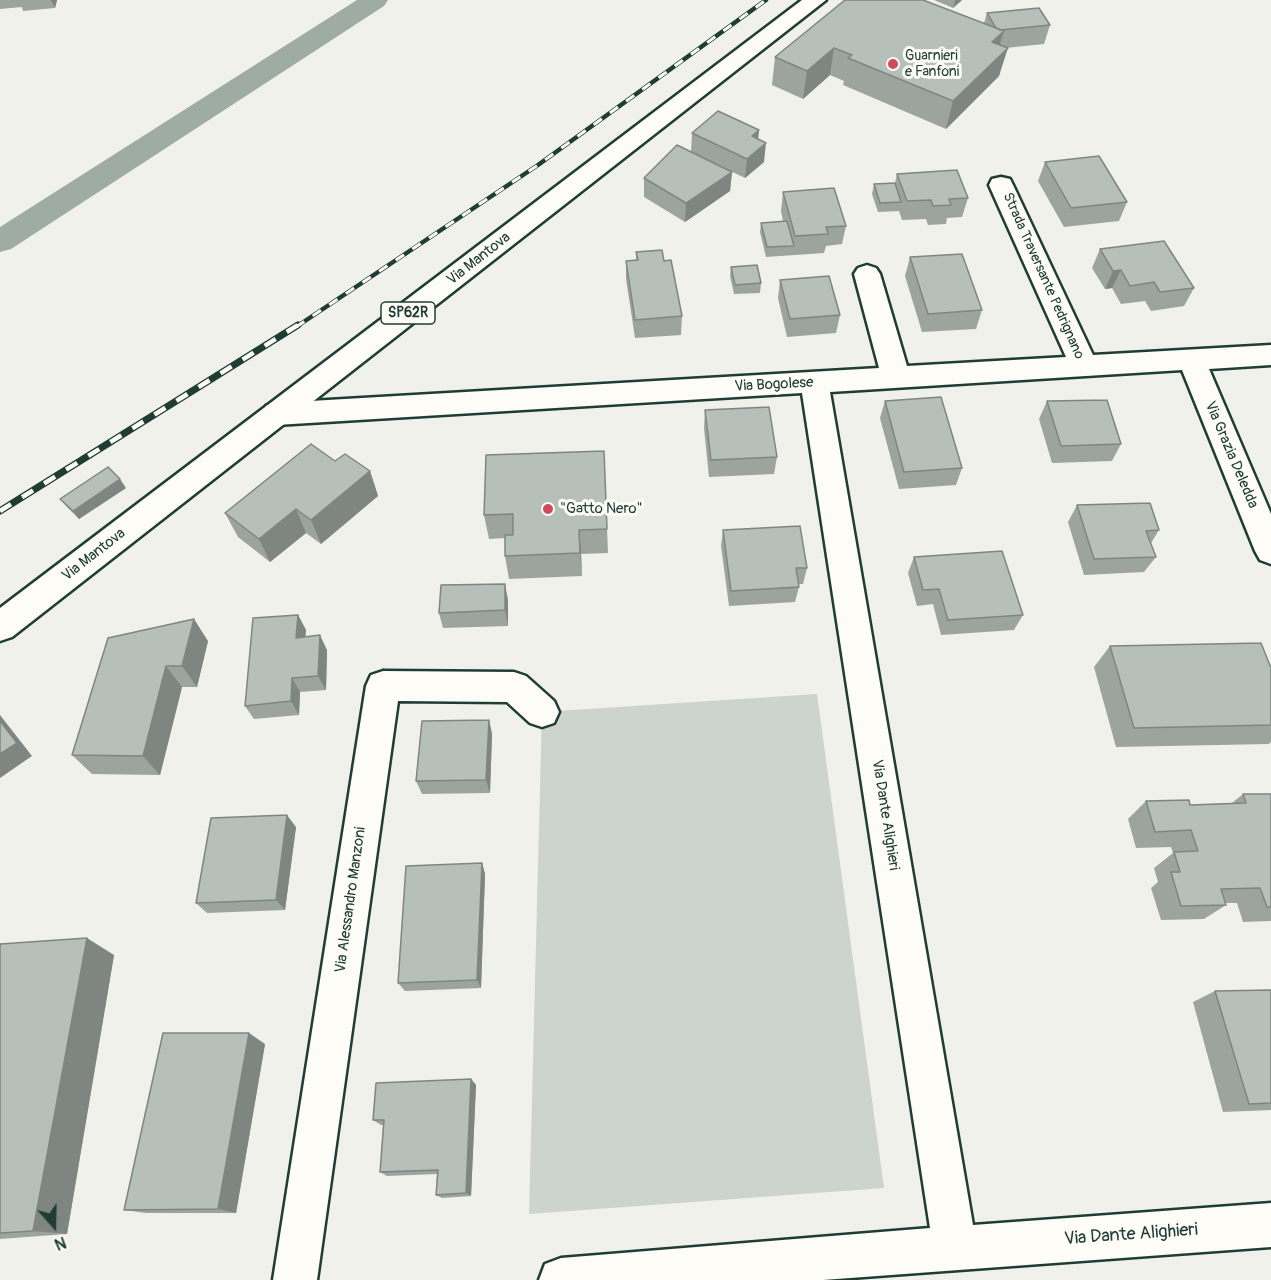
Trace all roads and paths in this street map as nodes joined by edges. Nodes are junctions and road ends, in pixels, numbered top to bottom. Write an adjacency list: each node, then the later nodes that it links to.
1 (815, 0): 9 (street, Via Mantova / SP62R)
2 (1001, 184): 6 (street, Strada Traversante Pedrignano)
3 (867, 274): 7 (street)
4 (1271, 355): 5 (street, Via Bogolese)
5 (1191, 359): 6 (street, Via Bogolese); 10 (street, Via Grazia Deledda)
6 (1084, 367): 7 (street, Via Bogolese)
7 (896, 377): 8 (street, Via Bogolese)
8 (814, 382): 9 (street, Via Bogolese); 14 (street, Via Dante Alighieri)
9 (276, 414): 11 (street, Via Mantova / SP62R)
10 (1271, 551)
11 (0, 627)
12 (542, 712): 15 (street, Via Alessandro Manzoni)
13 (1271, 1225): 14 (street, Via Dante Alighieri)
14 (955, 1248): 16 (street, Via Dante Alighieri)
15 (295, 1280)
16 (561, 1280)

